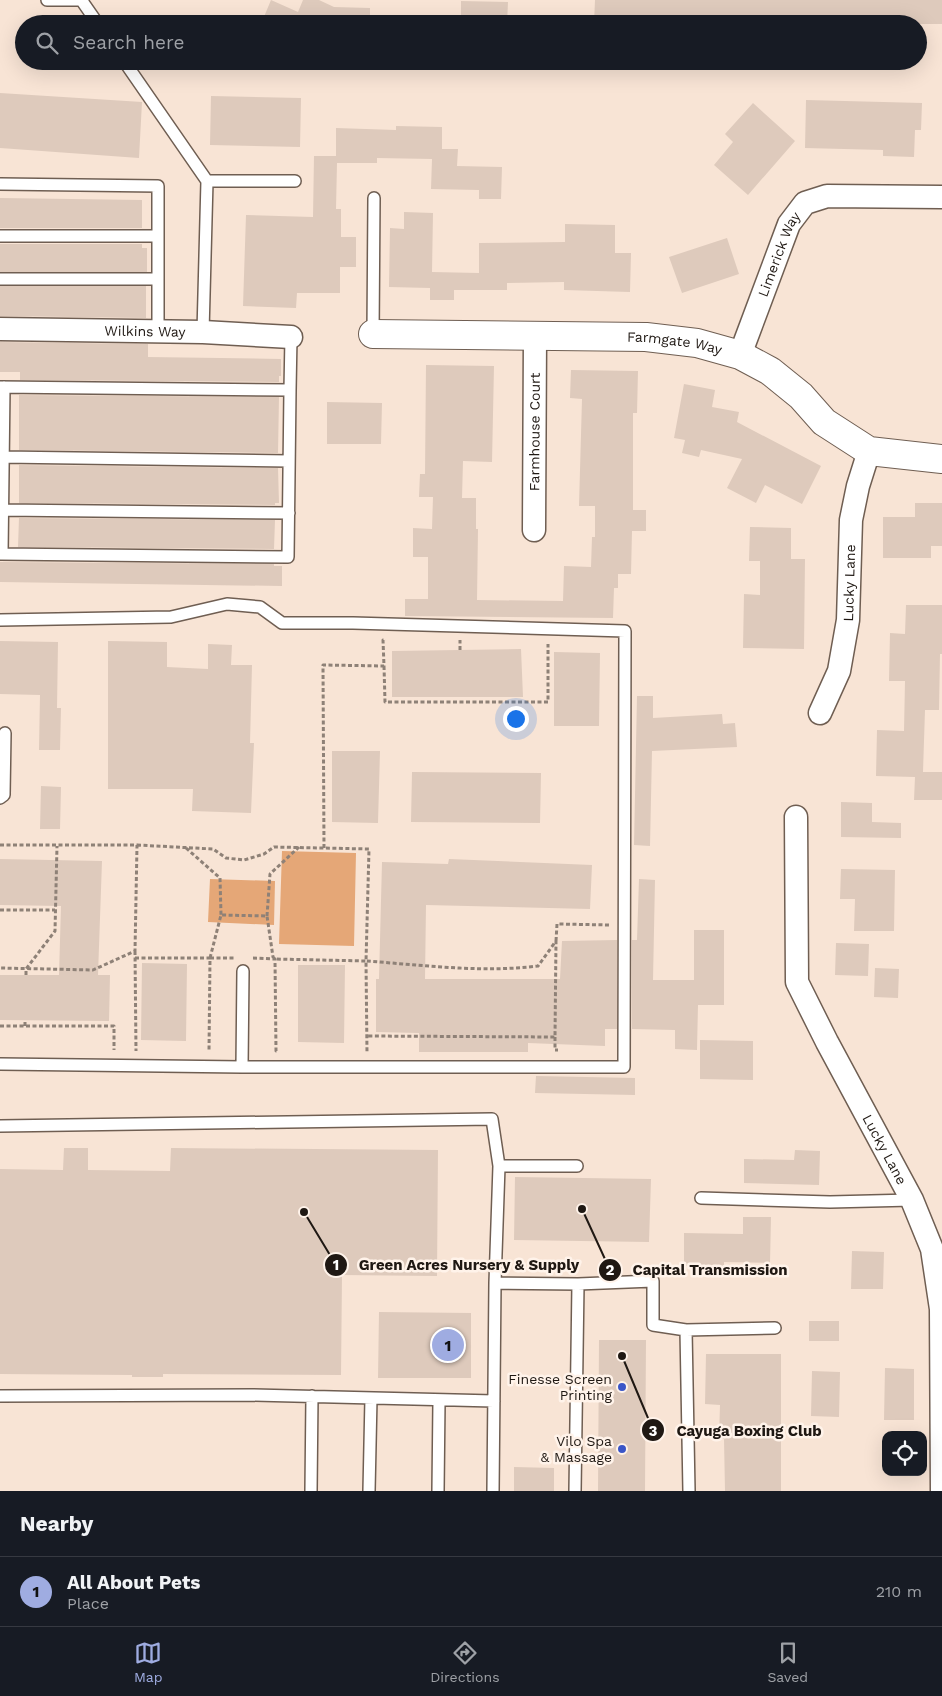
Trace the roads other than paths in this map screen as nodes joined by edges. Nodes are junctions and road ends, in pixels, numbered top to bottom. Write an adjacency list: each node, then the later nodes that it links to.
1 (47, 0): 2 (lane)
2 (83, 0): 3 (lane)
3 (92, 15)
4 (130, 70): 5 (lane)
5 (207, 181): 6 (lane); 16 (lane)
6 (295, 181)
7 (0, 184): 11 (lane)
8 (942, 197): 20 (street, Limerick Way)
9 (374, 198): 17 (lane)
10 (0, 236): 11 (lane)
11 (157, 236): 13 (lane)
12 (0, 279): 13 (lane)
13 (158, 279): 15 (lane)
14 (0, 329): 15 (street, Wilkins Way)
15 (158, 332): 16 (street, Wilkins Way)
16 (203, 332): 19 (street, Wilkins Way)
17 (373, 334): 18 (street, Farmgate Way)
18 (535, 336): 20 (street, Farmgate Way); 29 (street, Farmhouse Court)
19 (291, 337): 22 (lane)
20 (740, 355): 23 (street, Farmgate Way)
21 (2, 387): 22 (lane); 24 (lane)
22 (290, 390): 26 (lane)
23 (869, 451): 25 (street, Farmgate Way); 32 (street, Lucky Lane)
24 (3, 458): 26 (lane); 27 (lane)
25 (942, 459)
26 (289, 461): 28 (lane)
27 (3, 510): 28 (lane); 30 (lane)
28 (288, 513): 30 (lane)
29 (534, 530)
30 (1, 554)
31 (0, 620): 38 (lane)
32 (820, 713)
33 (5, 733): 34 (lane)
34 (0, 798)
35 (796, 817): 43 (street, Lucky Lane)
36 (243, 971): 38 (lane)
37 (0, 1064): 38 (lane)
38 (242, 1067)
39 (0, 1126): 40 (lane)
40 (499, 1166): 41 (lane); 44 (lane)
41 (577, 1166)
42 (701, 1198): 43 (lane)
43 (912, 1200): 59 (street, Lucky Lane)
44 (495, 1283): 45 (lane); 52 (lane)
45 (578, 1284): 47 (lane); 57 (lane)
46 (776, 1328): 47 (lane)
47 (686, 1330): 58 (lane)
48 (0, 1396): 49 (lane)
49 (312, 1396): 50 (lane); 53 (lane)
50 (371, 1398): 51 (lane); 54 (lane)
51 (439, 1401): 52 (lane); 55 (lane)
52 (494, 1401): 56 (lane)
53 (311, 1491)
54 (369, 1491)
55 (438, 1491)
56 (493, 1491)
57 (575, 1491)
58 (688, 1491)
59 (942, 1491)

